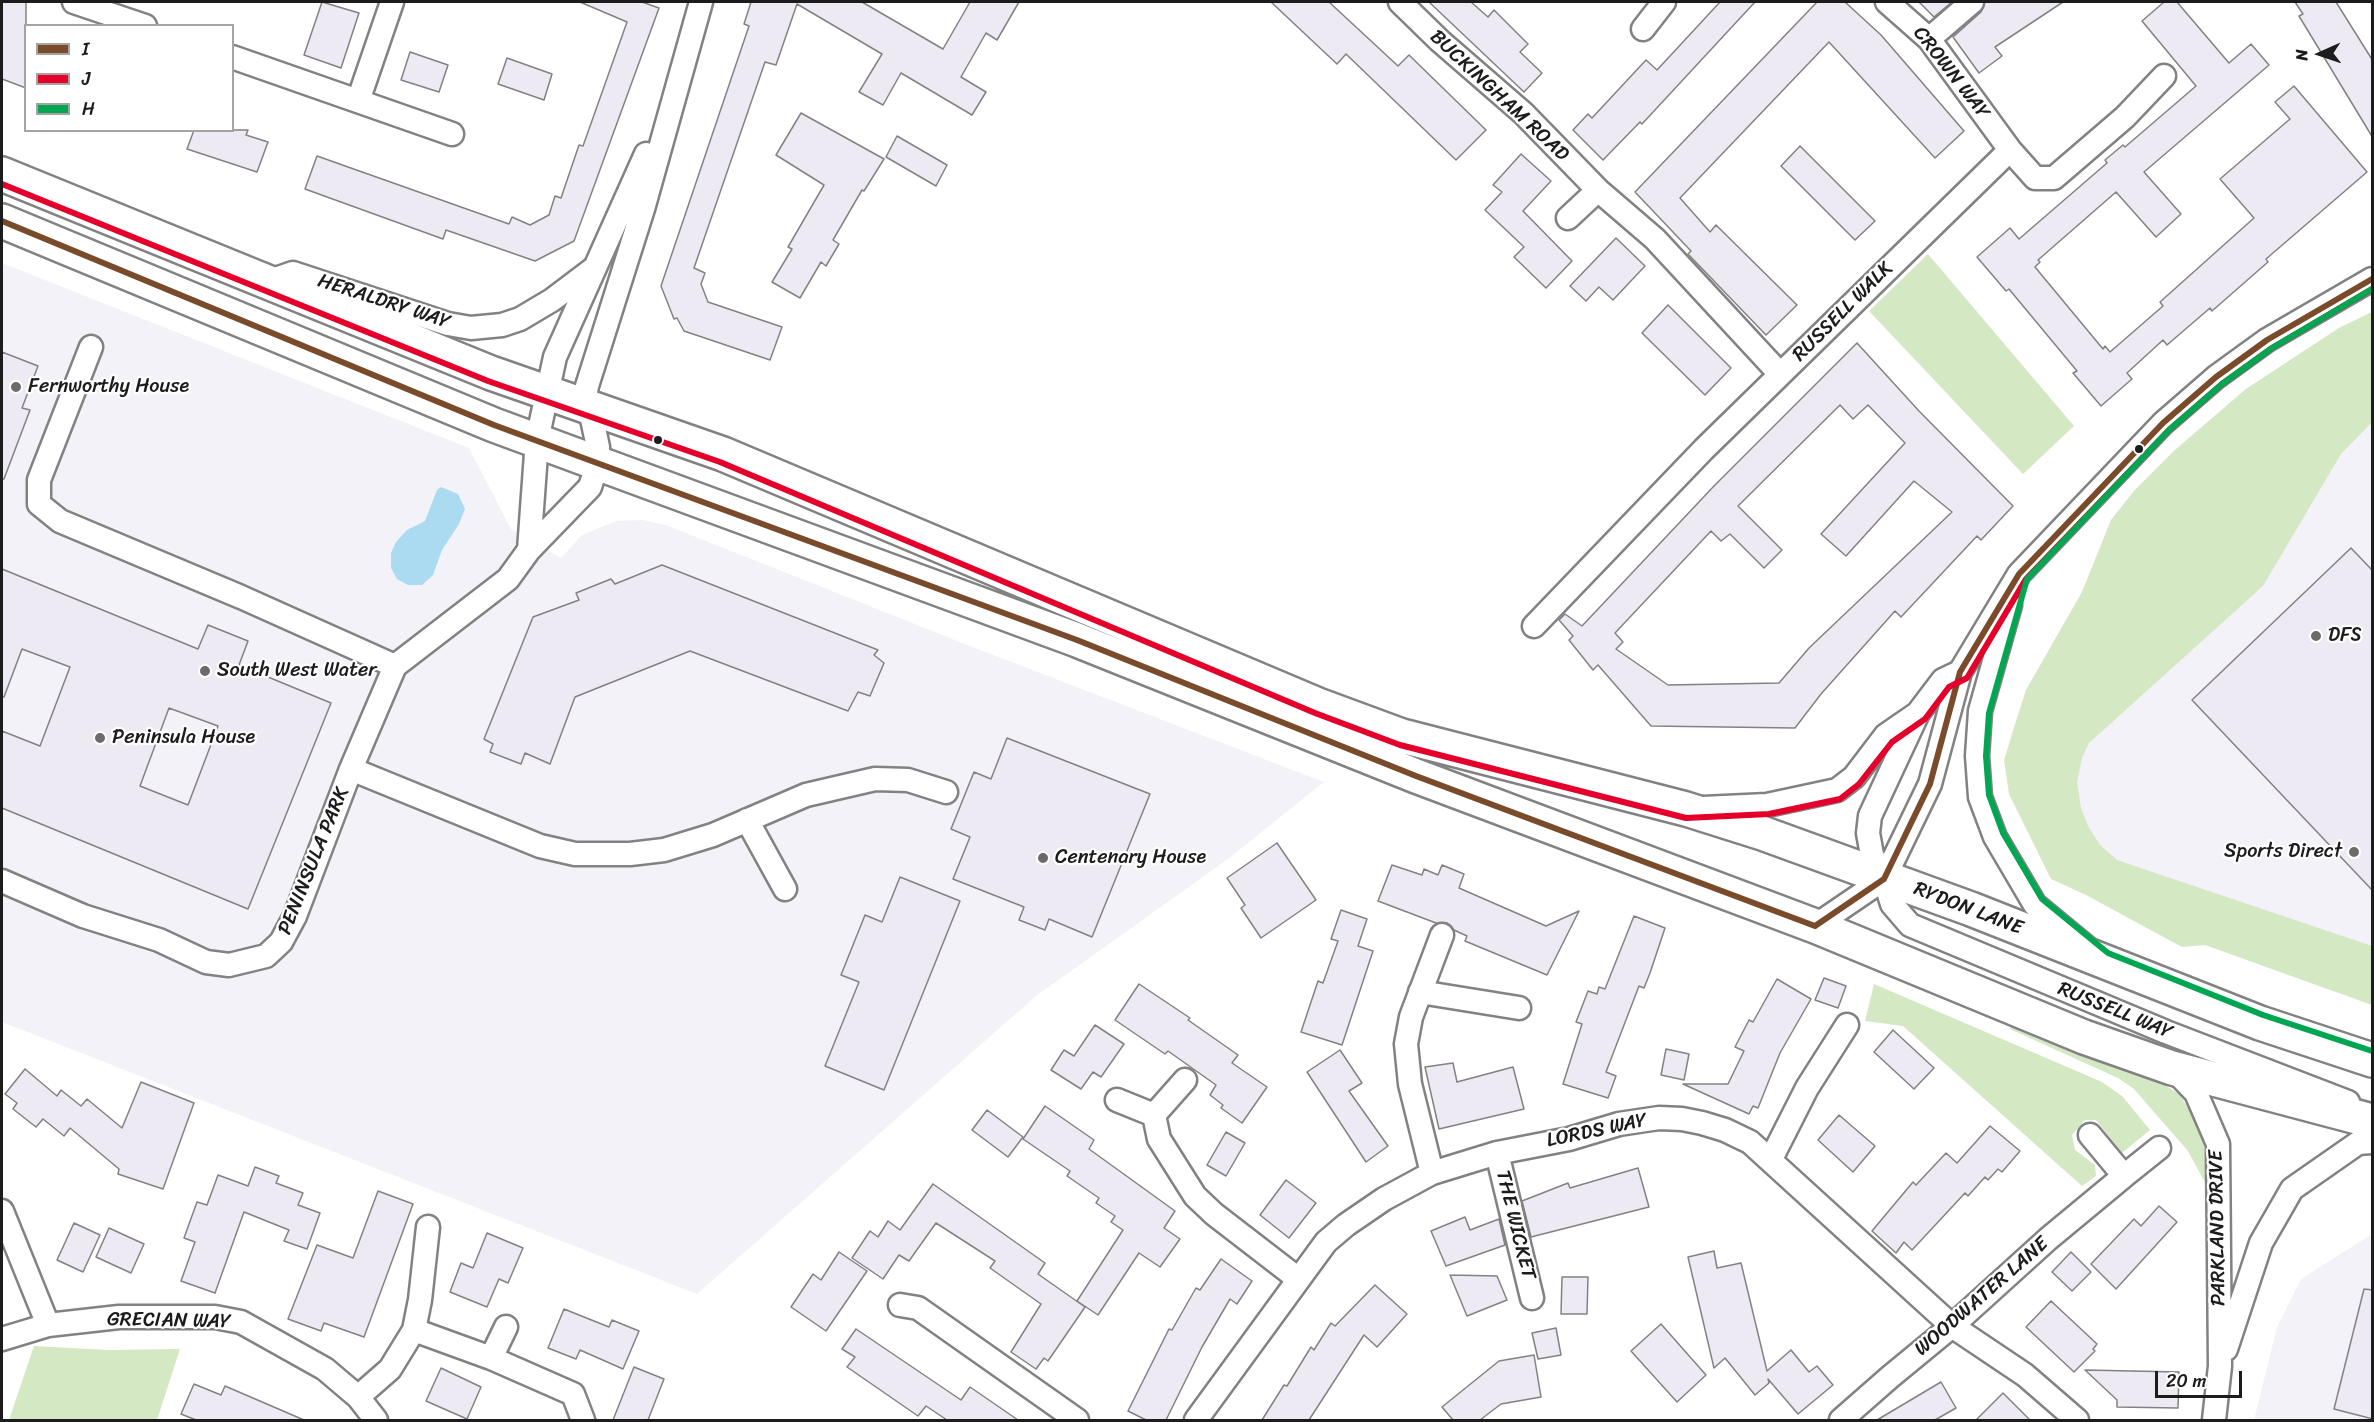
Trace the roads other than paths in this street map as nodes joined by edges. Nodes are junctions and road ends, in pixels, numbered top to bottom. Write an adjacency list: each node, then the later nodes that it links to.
1 (74, 2): 8 (street)
2 (392, 2): 13 (street)
3 (701, 2): 14 (street, HERALDRY WAY)
4 (1400, 2): 18 (street, BUCKINGHAM ROAD)
5 (1664, 2): 9 (street)
6 (1887, 2): 10 (street, CROWN WAY)
7 (1972, 2): 10 (street)
8 (139, 24)
9 (1643, 28)
10 (1929, 39): 16 (street, CROWN WAY)
11 (234, 58): 13 (street)
12 (2164, 76): 16 (street)
13 (358, 101): 15 (street)
14 (667, 116): 21 (street, HERALDRY WAY); 27 (street, HERALDRY WAY)
15 (452, 134)
16 (2010, 150): 25 (street, RUSSELL WALK)
17 (2, 174): 23 (main road, RYDON LANE)
18 (1598, 190): 19 (street); 25 (street, BUCKINGHAM ROAD)
19 (1568, 218)
20 (2, 221): 28 (main road)
21 (596, 266): 23 (street, HERALDRY WAY); 26 (street, HERALDRY WAY)
22 (2373, 279): 31 (street, RUSSELL WAY)
23 (264, 283): 26 (main road, RYDON LANE)
24 (91, 347): 33 (street)
25 (1780, 374): 32 (street, RUSSELL WALK)
26 (546, 391): 27 (main road, RYDON LANE); 28 (street)
27 (584, 404): 29 (street); 38 (main road, RYDON LANE)
28 (537, 440): 29 (main road); 30 (street)
29 (598, 462): 30 (street, PENINSULA PARK); 43 (main road)
30 (529, 550): 33 (street, PENINSULA PARK)
31 (2019, 574): 34 (street, RUSSELL WAY); 45 (street, RUSSELL WAY)
32 (1534, 626)
33 (394, 666): 36 (street, PENINSULA PARK)
34 (1959, 672): 35 (street, RUSSELL WAY); 40 (street, RUSSELL WAY)
35 (1917, 713): 38 (street, RUSSELL WAY); 40 (street, RUSSELL WAY)
36 (351, 769): 39 (street); 41 (street, PENINSULA PARK)
37 (946, 792): 39 (street)
38 (1686, 809): 40 (main road, RYDON LANE)
39 (747, 820): 42 (street)
40 (1884, 879): 43 (street, RUSSELL WAY); 45 (main road, RYDON LANE); 53 (street, RUSSELL WAY)
41 (2, 881)
42 (785, 889)
43 (1815, 926): 50 (main road)
44 (1442, 935): 46 (street)
45 (2103, 962): 49 (main road, RYDON LANE)
46 (1420, 992): 47 (street); 61 (street)
47 (1519, 1008)
48 (1847, 1025): 60 (street)
49 (2373, 1060)
50 (2172, 1068): 55 (main road); 74 (street, PARKLAND DRIVE)
51 (1185, 1080): 54 (street)
52 (1117, 1100): 54 (street)
53 (2373, 1112)
54 (1154, 1115): 65 (street)
55 (2373, 1121)
56 (2090, 1135): 62 (street)
57 (2373, 1142): 74 (street, PARKLAND DRIVE)
58 (2159, 1148): 62 (street, WOODWATER LANE)
59 (1497, 1153): 60 (street, LORDS WAY); 61 (street, LORDS WAY); 66 (street, THE WICKET)
60 (1771, 1159): 69 (street, LORDS WAY)
61 (1432, 1173): 65 (street, LORDS WAY)
62 (2124, 1176): 69 (street, WOODWATER LANE)
63 (2, 1210): 68 (street)
64 (428, 1227): 71 (street)
65 (1297, 1278): 79 (street, LORDS WAY)
66 (1532, 1298)
67 (900, 1305): 78 (street)
68 (48, 1325): 72 (street, GRECIAN WAY); 75 (street, GRECIAN WAY)
69 (1952, 1326): 80 (street, WOODWATER LANE); 81 (street, LORDS WAY)
70 (506, 1327): 73 (street)
71 (414, 1330): 73 (street); 75 (street)
72 (2, 1340)
73 (492, 1358): 77 (street)
74 (2220, 1366): 82 (street, PARKLAND DRIVE)
75 (358, 1397): 76 (street, GRECIAN WAY)
76 (376, 1420)
77 (583, 1420)
78 (1077, 1420)
79 (1196, 1420)
80 (1841, 1420)
81 (2077, 1420)
82 (2214, 1420)

